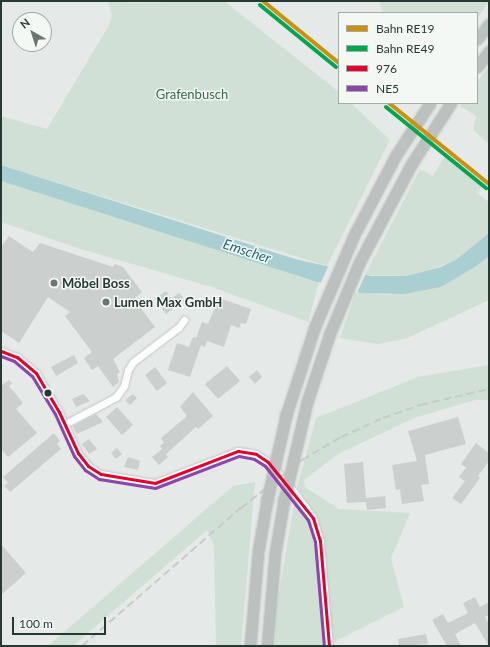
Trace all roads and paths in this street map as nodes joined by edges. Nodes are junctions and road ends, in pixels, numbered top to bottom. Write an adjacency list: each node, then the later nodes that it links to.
1 (489, 24): 2 (highway)
2 (478, 38)
3 (489, 52): 4 (highway)
4 (478, 66)
5 (429, 104): 10 (highway, bridge)
6 (450, 104): 11 (highway, bridge)
7 (184, 320): 9 (street)
8 (1, 351): 9 (street)
9 (65, 424): 12 (street)
10 (250, 646)
11 (267, 646)
12 (329, 646)

